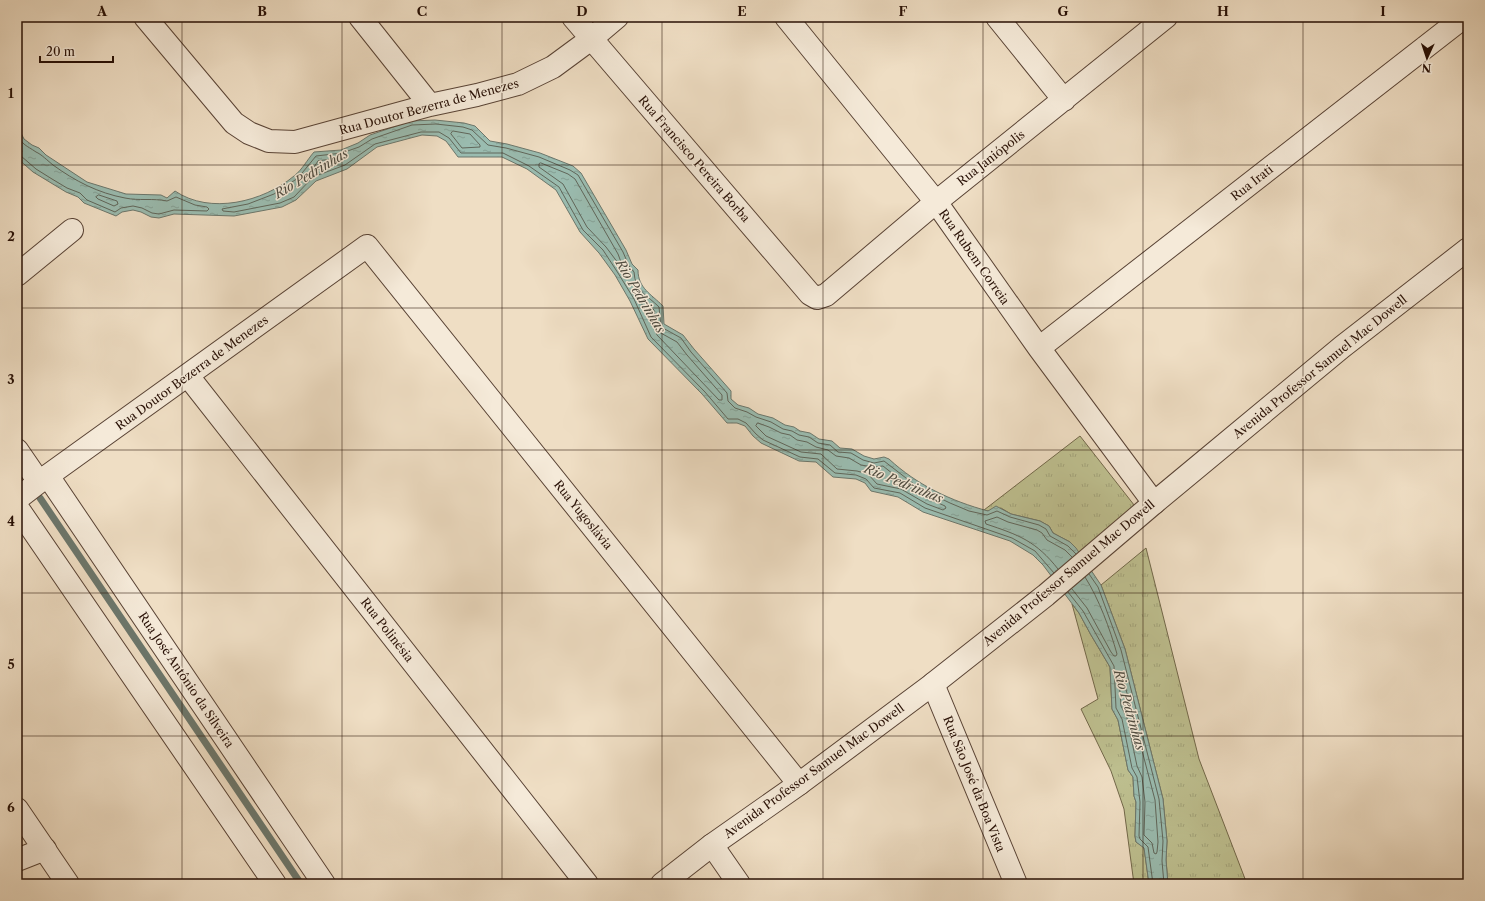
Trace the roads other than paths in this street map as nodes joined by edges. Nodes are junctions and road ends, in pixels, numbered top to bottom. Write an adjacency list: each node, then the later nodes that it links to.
1 (145, 17): 11 (street, Rua Doutor Bezerra de Menezes)
2 (360, 17): 11 (street)
3 (573, 17): 9 (street, Rua Francisco Pereira Borba)
4 (617, 17): 9 (street, Rua Doutor Bezerra de Menezes)
5 (786, 17): 12 (street, Rua Rubem Correia)
6 (997, 17): 10 (street)
7 (1166, 17): 10 (street, Rua Janiópolis)
8 (1464, 17): 18 (street, Rua Irati)
9 (591, 39): 11 (street, Rua Doutor Bezerra de Menezes); 17 (street, Rua Francisco Pereira Borba)
10 (1064, 100): 12 (street, Rua Janiópolis)
11 (430, 105)
12 (936, 202): 17 (street, Rua Janiópolis); 18 (street, Rua Rubem Correia)
13 (72, 230): 16 (street)
14 (367, 246): 19 (street, Rua Doutor Bezerra de Menezes); 26 (street, Rua Yugoslávia)
15 (1468, 250): 23 (street, Avenida Professor Samuel Mac Dowell)
16 (17, 275)
17 (817, 298)
18 (1039, 348): 23 (street, Rua Rubem Correia)
19 (188, 376): 21 (street, Rua Doutor Bezerra de Menezes); 34 (street, Rua Polinésia)
20 (17, 450): 21 (street, Rua José Antônio da Silveira)
21 (43, 479): 22 (street, Rua Doutor Bezerra de Menezes); 33 (street, Rua José Antônio da Silveira)
22 (17, 499)
23 (1154, 503): 25 (street, Avenida Professor Samuel Mac Dowell)
24 (17, 507): 32 (street)
25 (933, 684): 26 (street, Avenida Professor Samuel Mac Dowell); 37 (street, Rua São José da Boa Vista)
26 (799, 784): 28 (street, Avenida Professor Samuel Mac Dowell)
27 (17, 809): 29 (street)
28 (712, 845): 35 (street, Avenida Professor Samuel Mac Dowell); 36 (street)
29 (45, 849): 30 (street); 31 (street)
30 (17, 860)
31 (68, 884)
32 (275, 884)
33 (324, 884)
34 (587, 884)
35 (662, 884)
36 (739, 884)
37 (1016, 884)

